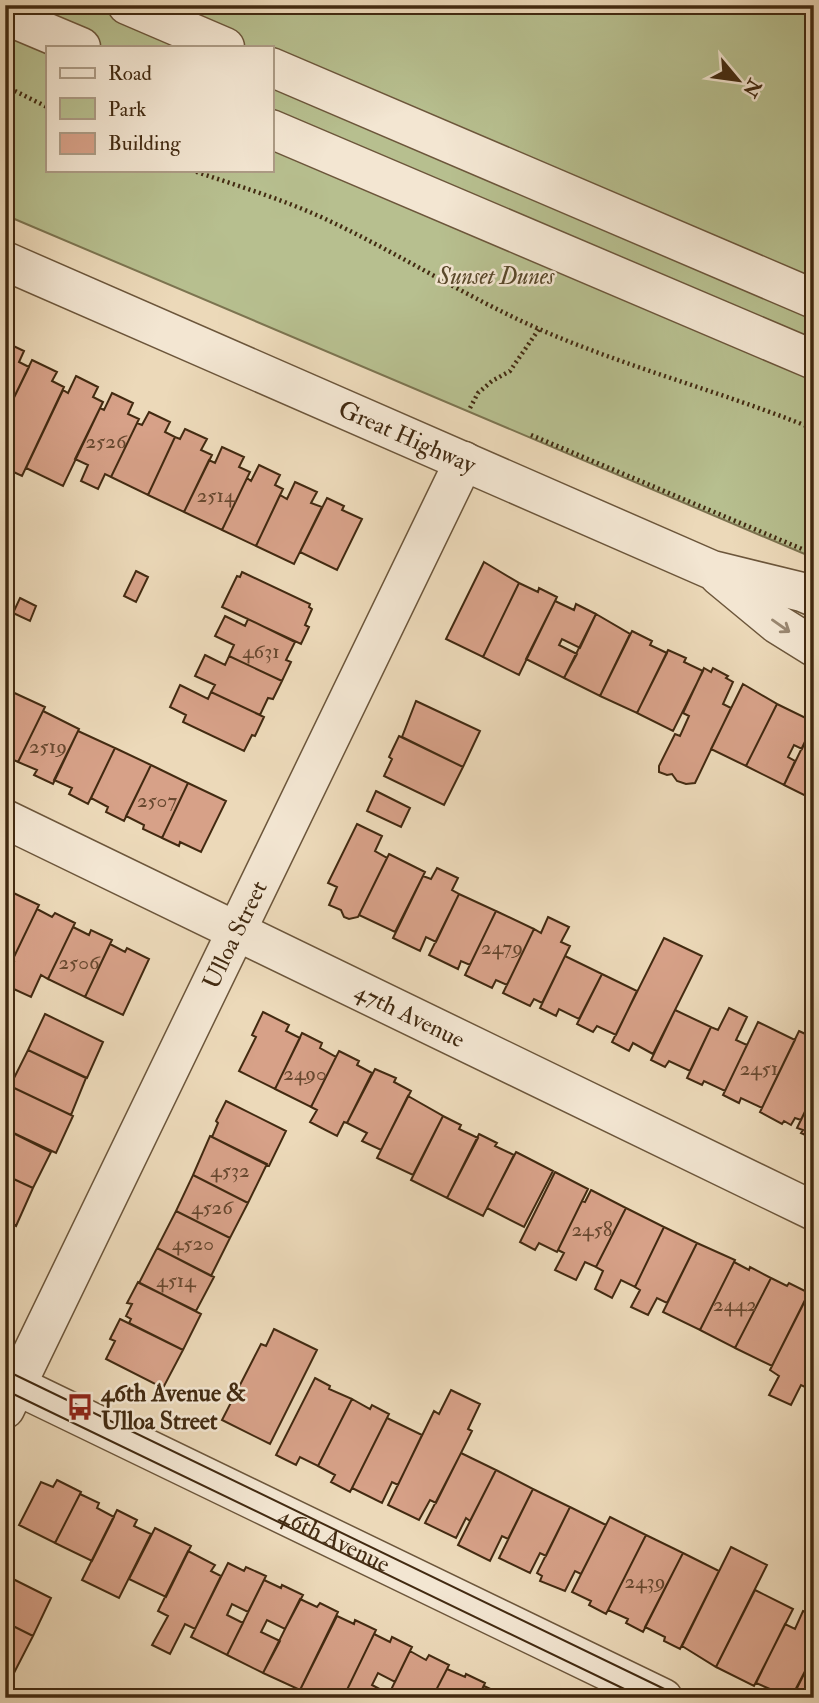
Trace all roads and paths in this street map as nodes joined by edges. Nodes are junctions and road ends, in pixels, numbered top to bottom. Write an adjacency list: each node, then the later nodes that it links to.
1 (127, 5): 4 (street)
2 (5, 15): 3 (street)
3 (79, 46)
4 (223, 46)
5 (273, 68): 11 (street)
6 (5, 86): 7 (path)
7 (46, 106)
8 (273, 130): 13 (street)
9 (197, 172): 12 (path)
10 (5, 261): 17 (street, Great Highway)
11 (814, 299)
12 (539, 329): 14 (path); 15 (path)
13 (814, 360)
14 (470, 408)
15 (814, 429)
16 (531, 435): 18 (path)
17 (464, 461): 19 (street, Great Highway); 23 (street, Ulloa Street)
18 (814, 554)
19 (712, 570): 20 (street, Great Highway); 21 (street, one-way to 21)
20 (814, 597)
21 (814, 647)
22 (5, 820): 23 (street, 47th Avenue)
23 (236, 931): 24 (street, 47th Avenue); 25 (street, Ulloa Street)
24 (814, 1211)
25 (9, 1391): 26 (street, 46th Avenue)
26 (663, 1698)

